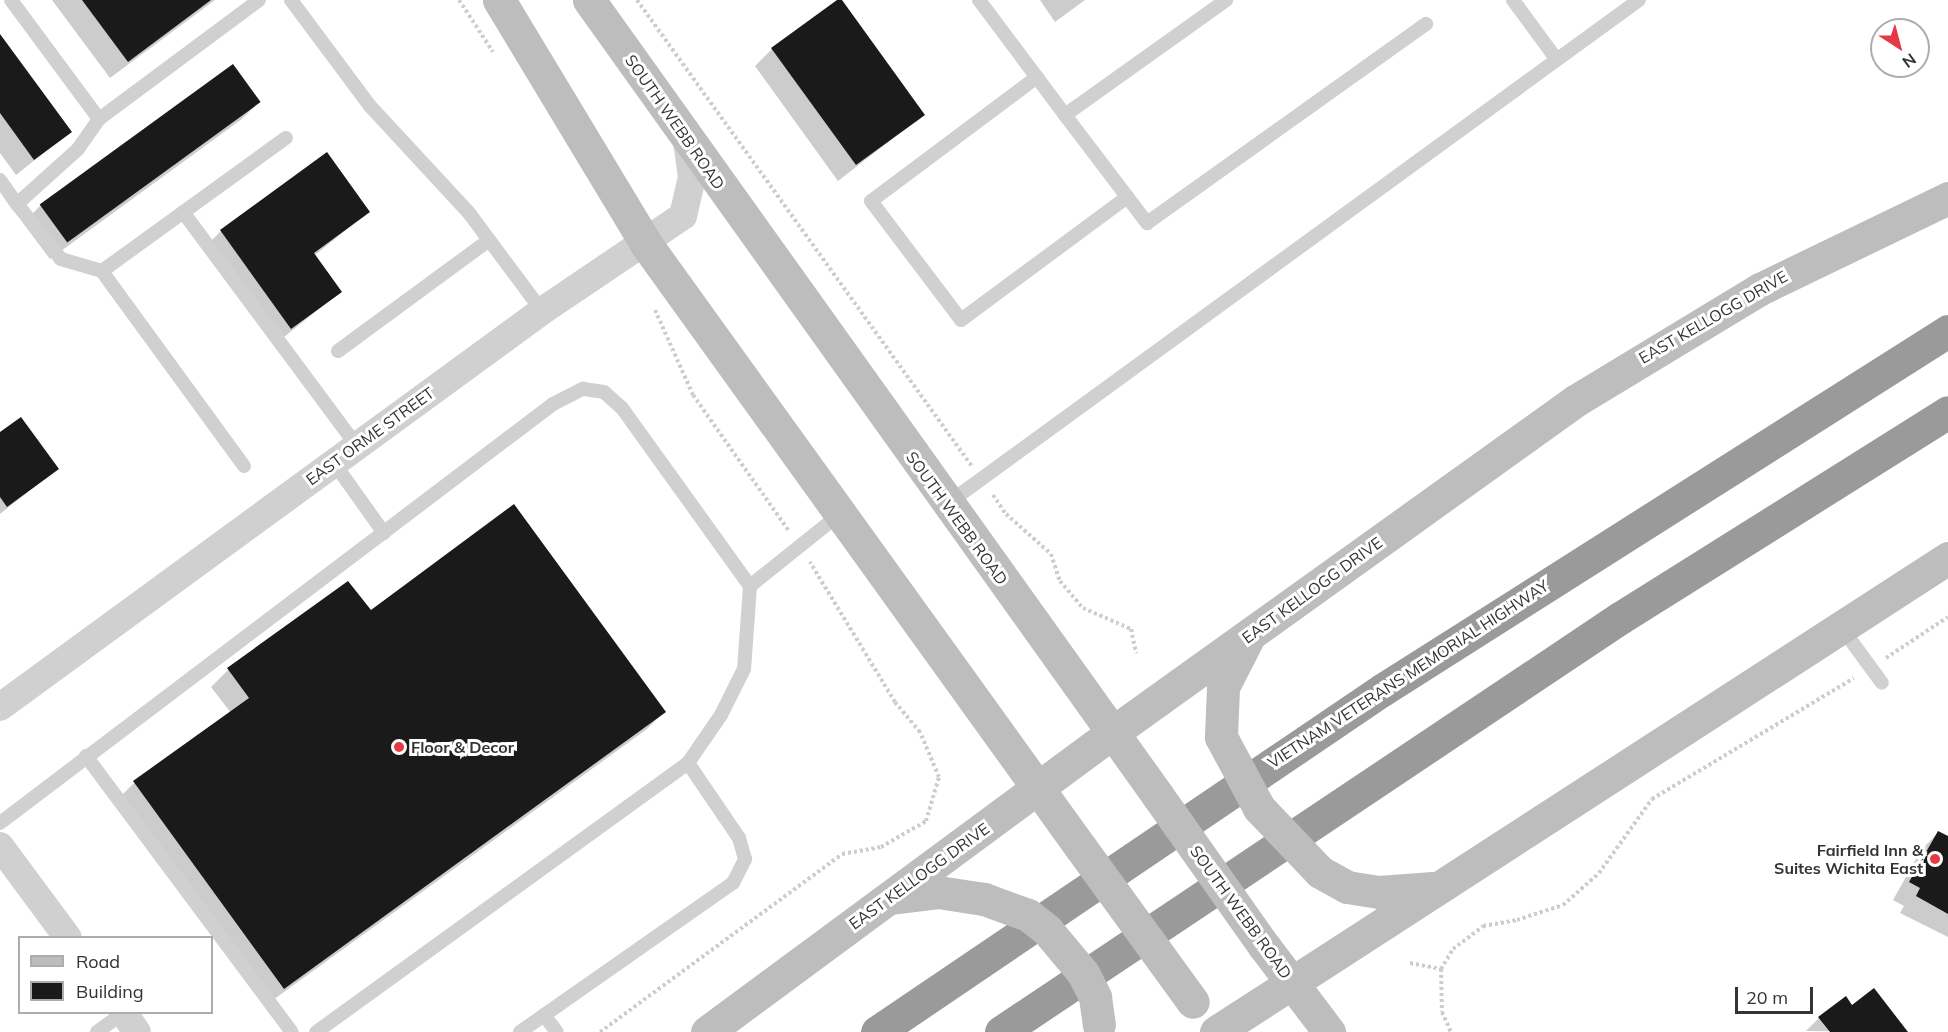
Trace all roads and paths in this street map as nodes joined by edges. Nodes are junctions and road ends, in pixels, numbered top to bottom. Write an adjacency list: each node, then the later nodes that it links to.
1 (10, 0): 15 (lane)
2 (259, 0): 15 (lane)
3 (291, 0): 23 (lane)
4 (500, 0): 24 (main road)
5 (589, 0): 17 (main road, SOUTH WEBB ROAD)
6 (637, 0): 33 (path)
7 (979, 0): 13 (lane)
8 (1226, 0): 14 (lane)
9 (1513, 0): 12 (lane)
10 (1639, 0): 12 (lane)
11 (1426, 24): 19 (lane)
12 (1557, 60): 33 (lane)
13 (1037, 77): 14 (lane); 19 (lane)
14 (1065, 115): 19 (lane)
15 (99, 119): 21 (lane)
16 (286, 138): 22 (lane)
17 (687, 141): 24 (street, EAST ORME STREET); 34 (main road, SOUTH WEBB ROAD)
18 (0, 180): 21 (lane)
19 (1128, 197)
20 (1948, 198): 41 (main road, EAST KELLOGG DRIVE)
21 (16, 204): 25 (lane)
22 (183, 213): 25 (lane); 30 (lane)
23 (489, 240): 26 (lane); 28 (lane)
24 (646, 244): 26 (street, EAST ORME STREET); 35 (main road)
25 (102, 271): 32 (lane)
26 (542, 310): 30 (street, EAST ORME STREET)
27 (1948, 331): 69 (highway, VIETNAM VETERANS MEMORIAL HIGHWAY)
28 (338, 351)
29 (1948, 412): 70 (highway)
30 (357, 446): 31 (street, EAST ORME STREET)
31 (334, 463): 36 (lane); 45 (street, EAST ORME STREET)
32 (243, 466)
33 (981, 479): 34 (lane); 42 (path)
34 (947, 504): 46 (main road, SOUTH WEBB ROAD)
35 (840, 514): 38 (lane); 49 (main road)
36 (384, 533): 38 (lane); 47 (lane)
37 (1948, 558): 40 (main road)
38 (750, 586): 48 (lane)
39 (1948, 617): 43 (path)
40 (1841, 627): 43 (lane); 52 (main road)
41 (1254, 631): 46 (main road, EAST KELLOGG DRIVE); 52 (main road, bridge)
42 (1136, 653)
43 (1871, 668): 44 (lane); 56 (path)
44 (1882, 683)
45 (0, 707)
46 (1112, 733): 49 (main road, EAST KELLOGG DRIVE); 57 (main road, SOUTH WEBB ROAD, bridge)
47 (86, 756): 50 (lane); 64 (lane)
48 (688, 763): 60 (lane); 65 (lane)
49 (1037, 788): 53 (main road, EAST KELLOGG DRIVE); 71 (main road, bridge)
50 (0, 823)
51 (0, 846): 54 (street)
52 (1440, 886): 57 (main road)
53 (887, 899): 61 (main road, bridge); 68 (main road, EAST KELLOGG DRIVE)
54 (67, 936)
55 (1410, 963): 56 (path)
56 (1441, 969): 73 (path)
57 (1292, 982): 71 (main road); 72 (main road, SOUTH WEBB ROAD)
58 (122, 1014): 62 (lane)
59 (124, 1014): 63 (street)
60 (544, 1015): 66 (lane); 67 (lane)
61 (1098, 1028)
62 (98, 1032)
63 (137, 1032)
64 (292, 1032)
65 (316, 1032)
66 (520, 1032)
67 (557, 1032)
68 (707, 1032)
69 (878, 1032)
70 (1001, 1032)
71 (1216, 1032)
72 (1329, 1032)
73 (1451, 1032)

